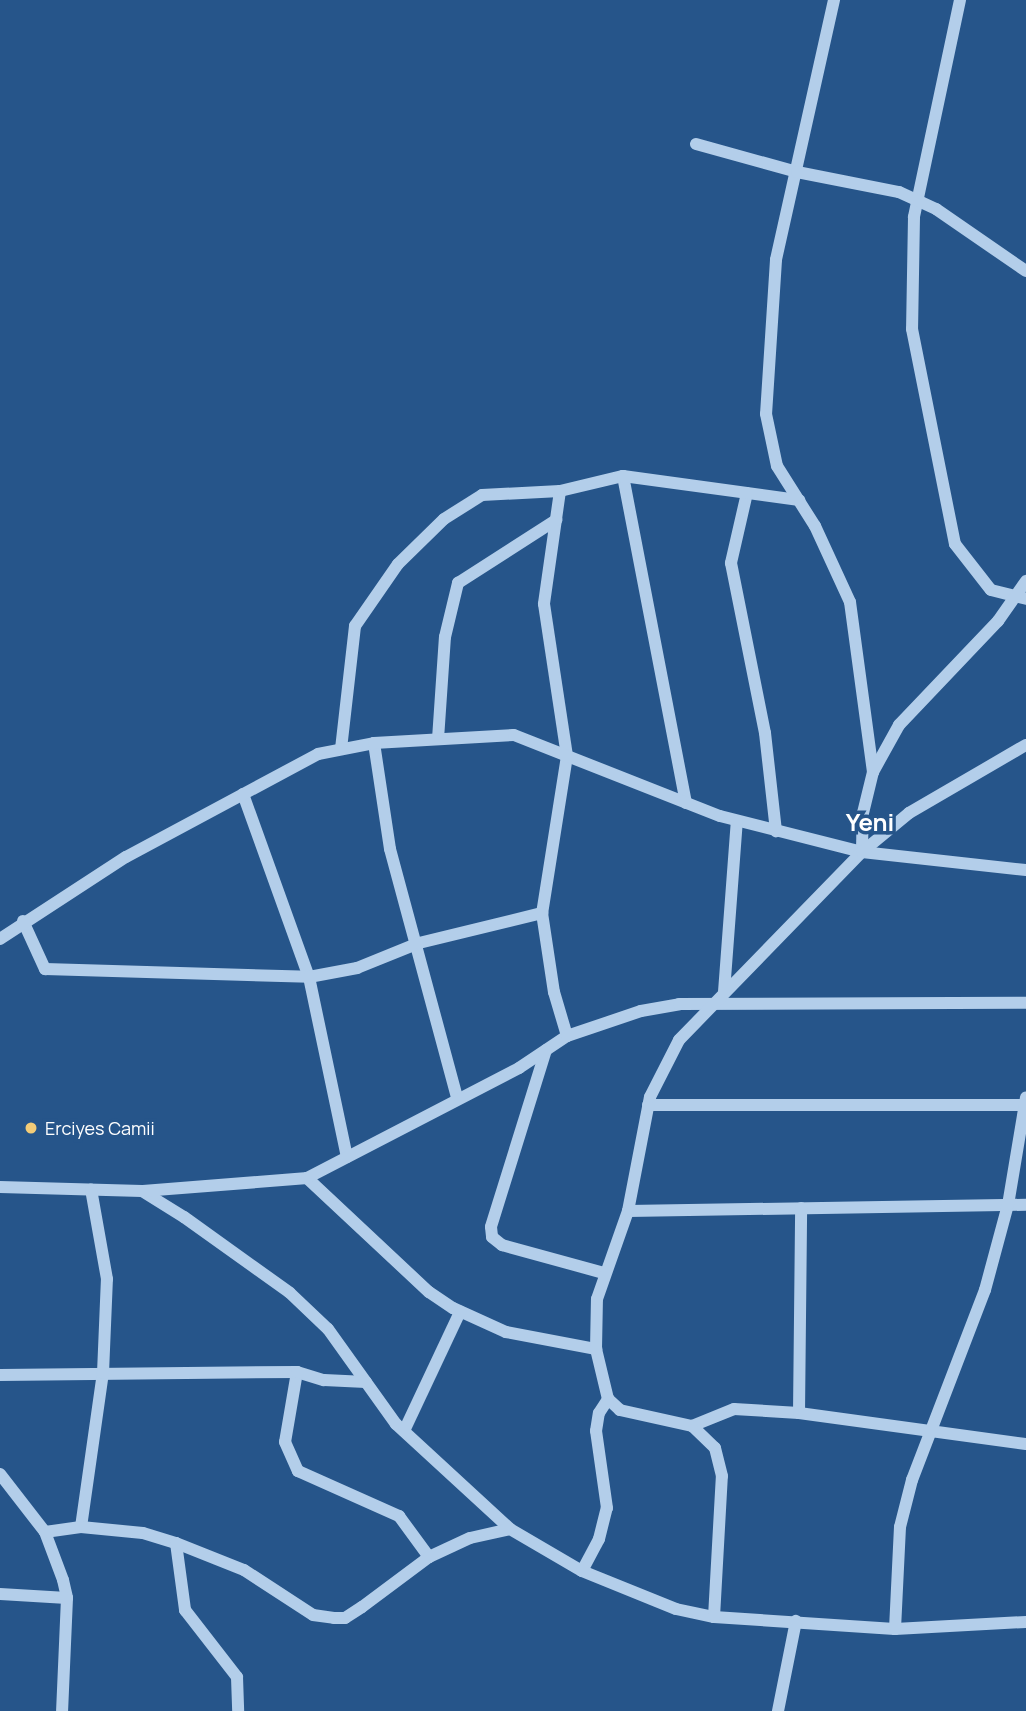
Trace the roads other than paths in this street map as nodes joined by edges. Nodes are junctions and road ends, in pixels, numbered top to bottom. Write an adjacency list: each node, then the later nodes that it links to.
1 (834, 0): 4 (street)
2 (960, 0): 5 (street)
3 (696, 144): 4 (street)
4 (797, 172): 5 (street); 10 (street)
5 (917, 201): 6 (street); 13 (street)
6 (1026, 271)
7 (622, 476): 8 (street); 9 (street); 21 (street)
8 (560, 491): 11 (street); 17 (street)
9 (747, 493): 10 (street); 23 (street)
10 (799, 500): 19 (street)
11 (556, 520): 14 (street); 18 (street)
12 (1026, 581): 13 (street)
13 (1021, 598): 19 (street)
14 (438, 739): 15 (street); 18 (street)
15 (374, 743): 17 (street); 29 (street)
16 (1026, 746): 24 (street)
17 (341, 749): 20 (street)
18 (567, 756): 21 (street); 26 (street)
19 (873, 772): 24 (street)
20 (243, 794): 27 (street); 30 (street)
21 (686, 803): 22 (street)
22 (737, 821): 23 (street); 31 (street)
23 (776, 831): 24 (street)
24 (862, 852): 25 (street); 31 (street)
25 (1026, 870)
26 (542, 913): 29 (street); 34 (street)
27 (23, 921): 28 (street); 30 (street)
28 (0, 939)
29 (419, 943): 30 (street); 36 (street)
30 (309, 977): 39 (street)
31 (724, 992): 33 (street)
32 (1026, 1003): 33 (street)
33 (709, 1005): 34 (street); 38 (street)
34 (567, 1036): 35 (street)
35 (546, 1050): 36 (street); 48 (street)
36 (457, 1098): 39 (street)
37 (1026, 1103): 38 (street); 44 (street)
38 (648, 1105): 47 (street)
39 (347, 1157): 40 (street)
40 (307, 1178): 43 (street); 49 (street)
41 (0, 1187): 42 (street)
42 (91, 1189): 43 (street); 52 (street)
43 (142, 1191): 54 (street)
44 (1008, 1205): 45 (street); 46 (street); 59 (street)
45 (1026, 1205)
46 (801, 1208): 47 (street); 56 (street)
47 (628, 1211): 48 (street)
48 (604, 1273): 50 (street)
49 (460, 1312): 50 (street); 58 (street)
50 (596, 1349): 55 (street)
51 (297, 1372): 52 (street); 54 (street); 66 (street)
52 (103, 1373): 53 (street); 62 (street)
53 (0, 1375)
54 (366, 1382): 58 (street)
55 (608, 1399): 57 (street); 67 (street)
56 (799, 1413): 57 (street); 59 (street)
57 (692, 1426): 70 (street)
58 (404, 1431): 63 (street)
59 (930, 1434): 60 (street); 73 (street)
60 (1026, 1444)
61 (0, 1474): 64 (street)
62 (82, 1527): 64 (street); 65 (street)
63 (510, 1529): 66 (street); 67 (street)
64 (45, 1532): 69 (street)
65 (176, 1543): 66 (street); 75 (street)
66 (429, 1557)
67 (582, 1572): 70 (street)
68 (0, 1594): 69 (street)
69 (67, 1598): 74 (street)
70 (713, 1617): 71 (street)
71 (796, 1621): 73 (street); 76 (street)
72 (1026, 1622): 73 (street)
73 (895, 1629)
74 (62, 1711)
75 (237, 1711)
76 (778, 1711)

